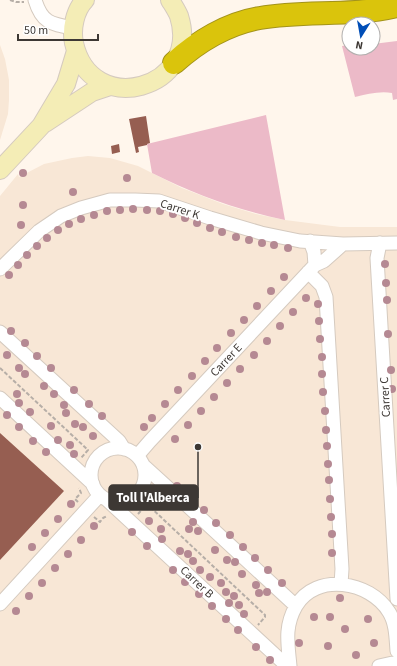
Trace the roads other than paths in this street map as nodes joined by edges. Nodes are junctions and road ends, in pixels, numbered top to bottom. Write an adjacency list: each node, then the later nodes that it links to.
1 (35, 0): 5 (street)
2 (85, 0): 5 (main road)
3 (178, 5): 7 (main road)
4 (397, 6): 7 (highway)
5 (73, 28): 6 (main road)
6 (76, 51): 8 (main road); 9 (main road)
7 (174, 63): 8 (main road)
8 (110, 86): 9 (main road)
9 (41, 126): 10 (main road)
10 (0, 170)
11 (310, 241): 14 (street, Carrer K); 15 (street, Carrer K); 16 (street)
12 (380, 243): 13 (street, Carrer K); 14 (street, Carrer K); 24 (street, Carrer C)
13 (397, 243)
14 (343, 244): 16 (street, Carrer E)
15 (0, 269)
16 (312, 269): 20 (street, Carrer E); 23 (street)
17 (0, 332): 19 (street)
18 (0, 398): 21 (street)
19 (124, 449): 20 (street); 21 (street)
20 (140, 461): 22 (street); 26 (street)
21 (93, 484): 22 (street)
22 (103, 497): 25 (street); 30 (street, Carrer B)
23 (341, 584): 26 (street); 28 (street)
24 (397, 599)
25 (0, 604)
26 (296, 606): 30 (street)
27 (397, 624): 28 (street)
28 (396, 644)
29 (397, 662): 31 (street)
30 (289, 666)
31 (379, 666)

